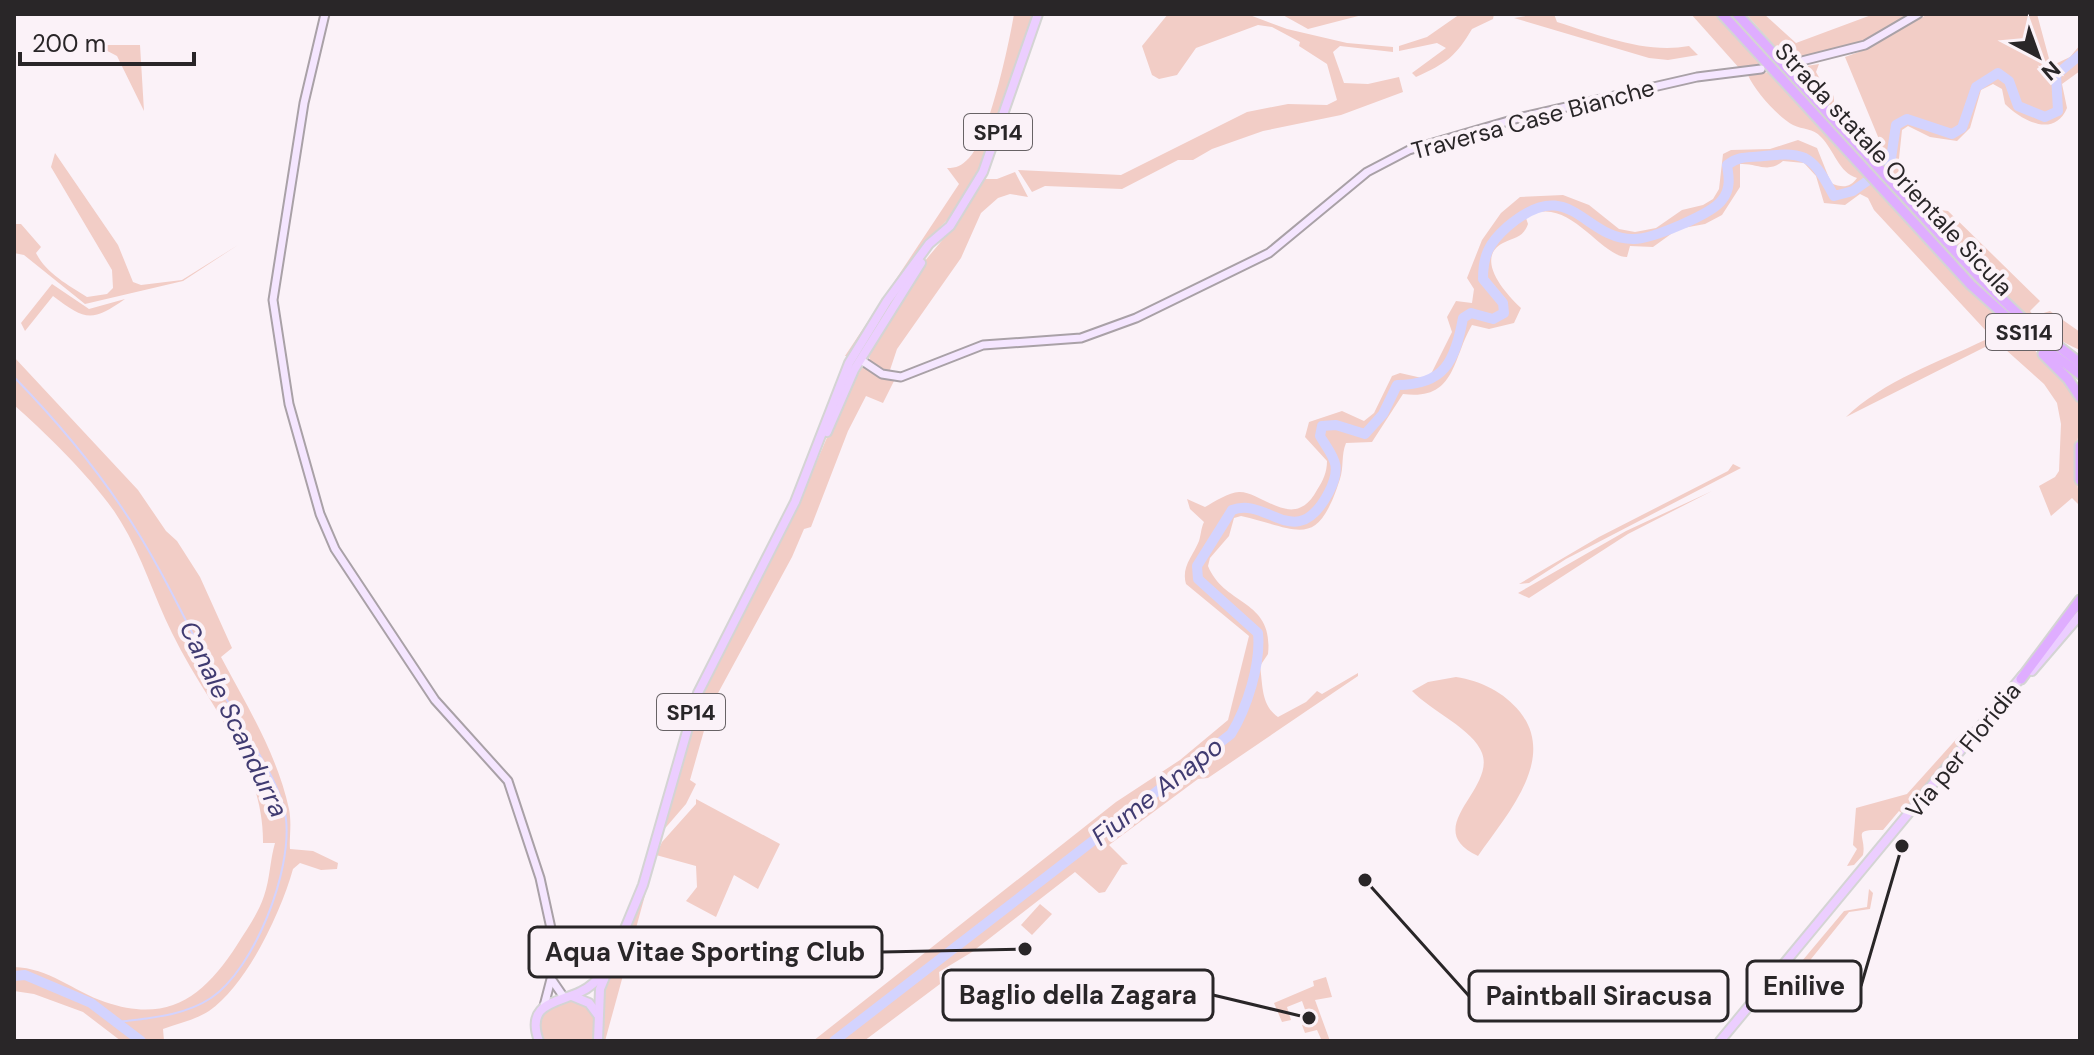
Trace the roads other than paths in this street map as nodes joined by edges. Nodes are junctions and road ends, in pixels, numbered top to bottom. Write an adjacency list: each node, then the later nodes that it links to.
1 (325, 14): 26 (street)
2 (1038, 14): 9 (main road, SP14)
3 (1722, 14): 8 (highway, Strada statale Orientale Sicula / SS114)
4 (1737, 14): 8 (highway, Strada statale Orientale Sicula / SS114)
5 (1918, 14): 6 (street)
6 (1790, 64)
7 (1761, 69): 13 (street, Traversa Case Bianche)
8 (1893, 194): 10 (highway, Strada statale Orientale Sicula / SS114)
9 (937, 238): 11 (main road, SP14); 13 (main road, SP14)
10 (1976, 282): 12 (highway); 15 (highway, Strada statale Orientale Sicula / SS114); 16 (highway, Strada statale Orientale Sicula / SS114); 17 (highway)
11 (887, 301): 13 (street); 14 (main road, SP14)
12 (2080, 354)
13 (861, 360): 14 (street); 19 (main road, SP14)
14 (849, 363): 19 (main road, SP14)
15 (2080, 363)
16 (2080, 374)
17 (2080, 397)
18 (2080, 446): 20 (highway)
19 (810, 469): 25 (main road, SP14)
20 (2080, 480)
21 (2080, 602): 23 (highway)
22 (2080, 615): 24 (main road)
23 (2021, 679): 24 (main road, Via per Floridia)
24 (1989, 720): 32 (main road, Via per Floridia)
25 (607, 968): 27 (main road); 29 (main road)
26 (552, 980): 27 (street); 28 (street)
27 (567, 996): 28 (main road); 29 (main road)
28 (544, 1006): 30 (main road)
29 (600, 1020): 31 (main road)
30 (539, 1041)
31 (598, 1041)
32 (1720, 1041)

